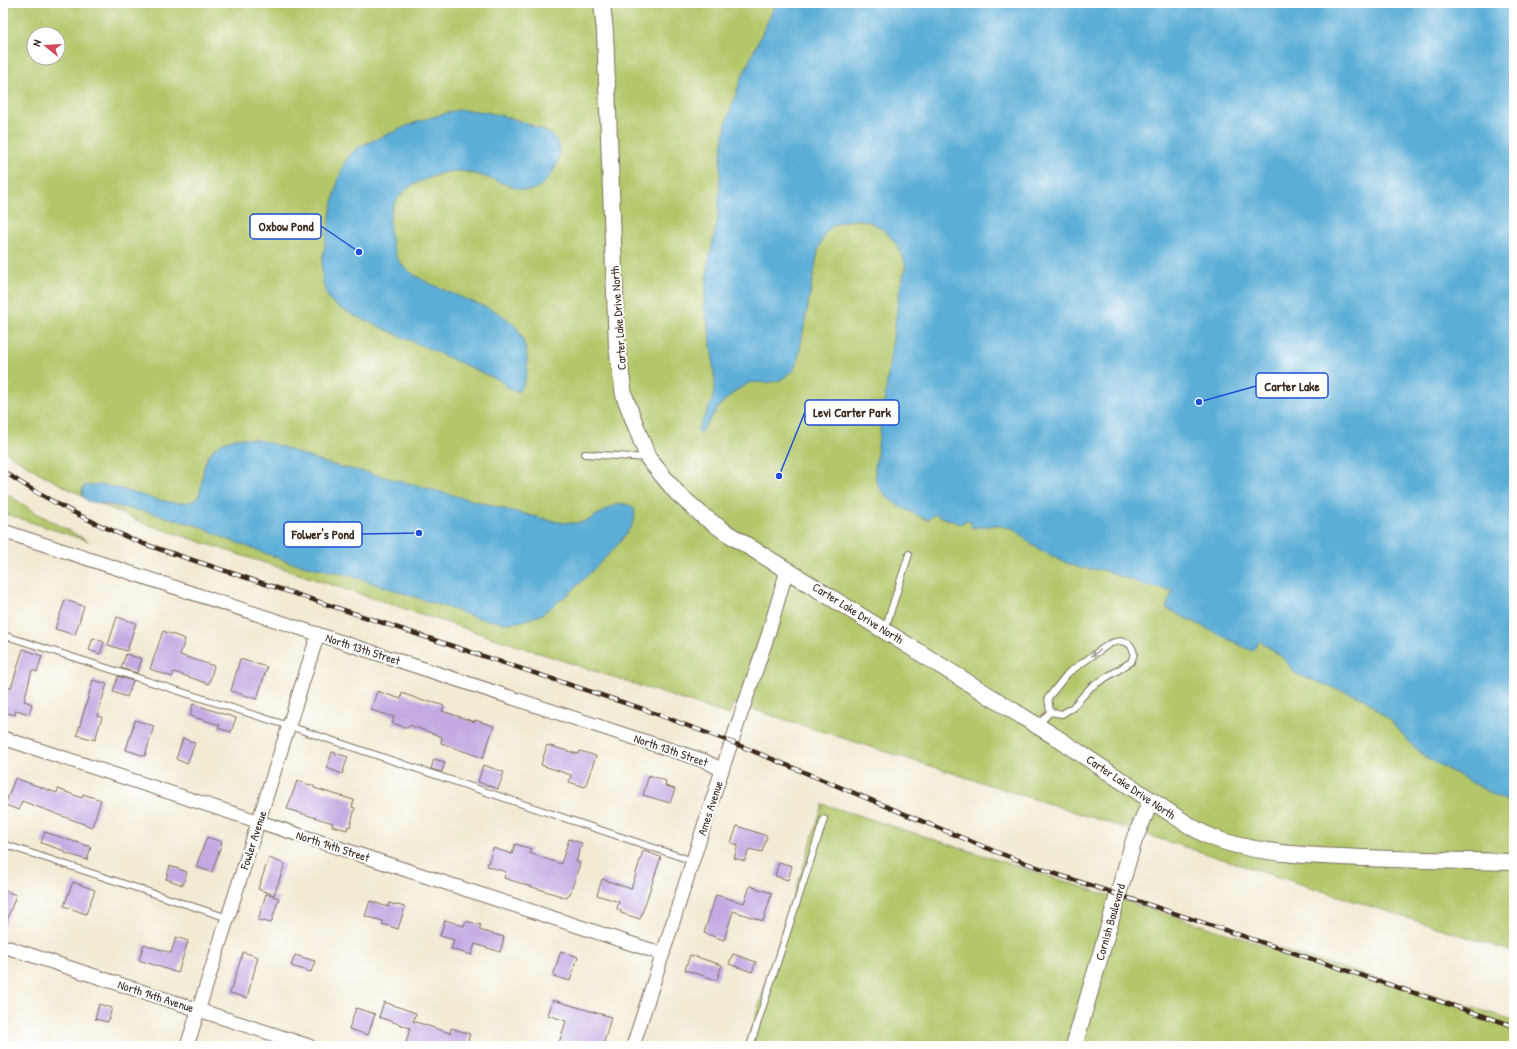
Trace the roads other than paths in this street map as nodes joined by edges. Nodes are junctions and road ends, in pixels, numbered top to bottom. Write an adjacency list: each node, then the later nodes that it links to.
1 (602, 3): 3 (street, Carter Lake Drive North)
2 (585, 454): 3 (lane)
3 (648, 458): 6 (street, Carter Lake Drive North)
4 (3, 531): 8 (street, North 13th Street)
5 (909, 554): 7 (lane)
6 (787, 570): 7 (street, Carter Lake Drive North); 14 (street, Ames Avenue)
7 (884, 629): 11 (street, Carter Lake Drive North)
8 (318, 634): 12 (street, Fowler Avenue); 14 (street, North 13th Street)
9 (3, 635): 12 (lane)
10 (1050, 712): 10 (lane, one-way to 10); 11 (lane)
11 (1038, 725): 15 (street, Carter Lake Drive North)
12 (289, 726): 17 (street, Fowler Avenue); 19 (lane)
13 (3, 738): 17 (street, North 14th Street)
14 (722, 770): 19 (street, Ames Avenue)
15 (1151, 800): 20 (street, Carter Lake Drive North); 29 (street, Cornish Boulevard)
16 (824, 819): 28 (lane)
17 (258, 822): 21 (street, Fowler Avenue); 23 (street, North 14th Street)
18 (3, 844): 21 (lane)
19 (693, 861): 23 (street, Ames Avenue)
20 (1514, 862)
21 (228, 918): 24 (street, Fowler Avenue)
22 (3, 946): 24 (street, North 14th Avenue)
23 (663, 954): 27 (street, Ames Avenue)
24 (198, 1010): 25 (street, Fowler Avenue); 26 (street, North 14th Avenue)
25 (187, 1046)
26 (309, 1046)
27 (634, 1046)
28 (750, 1046)
29 (1074, 1046)

